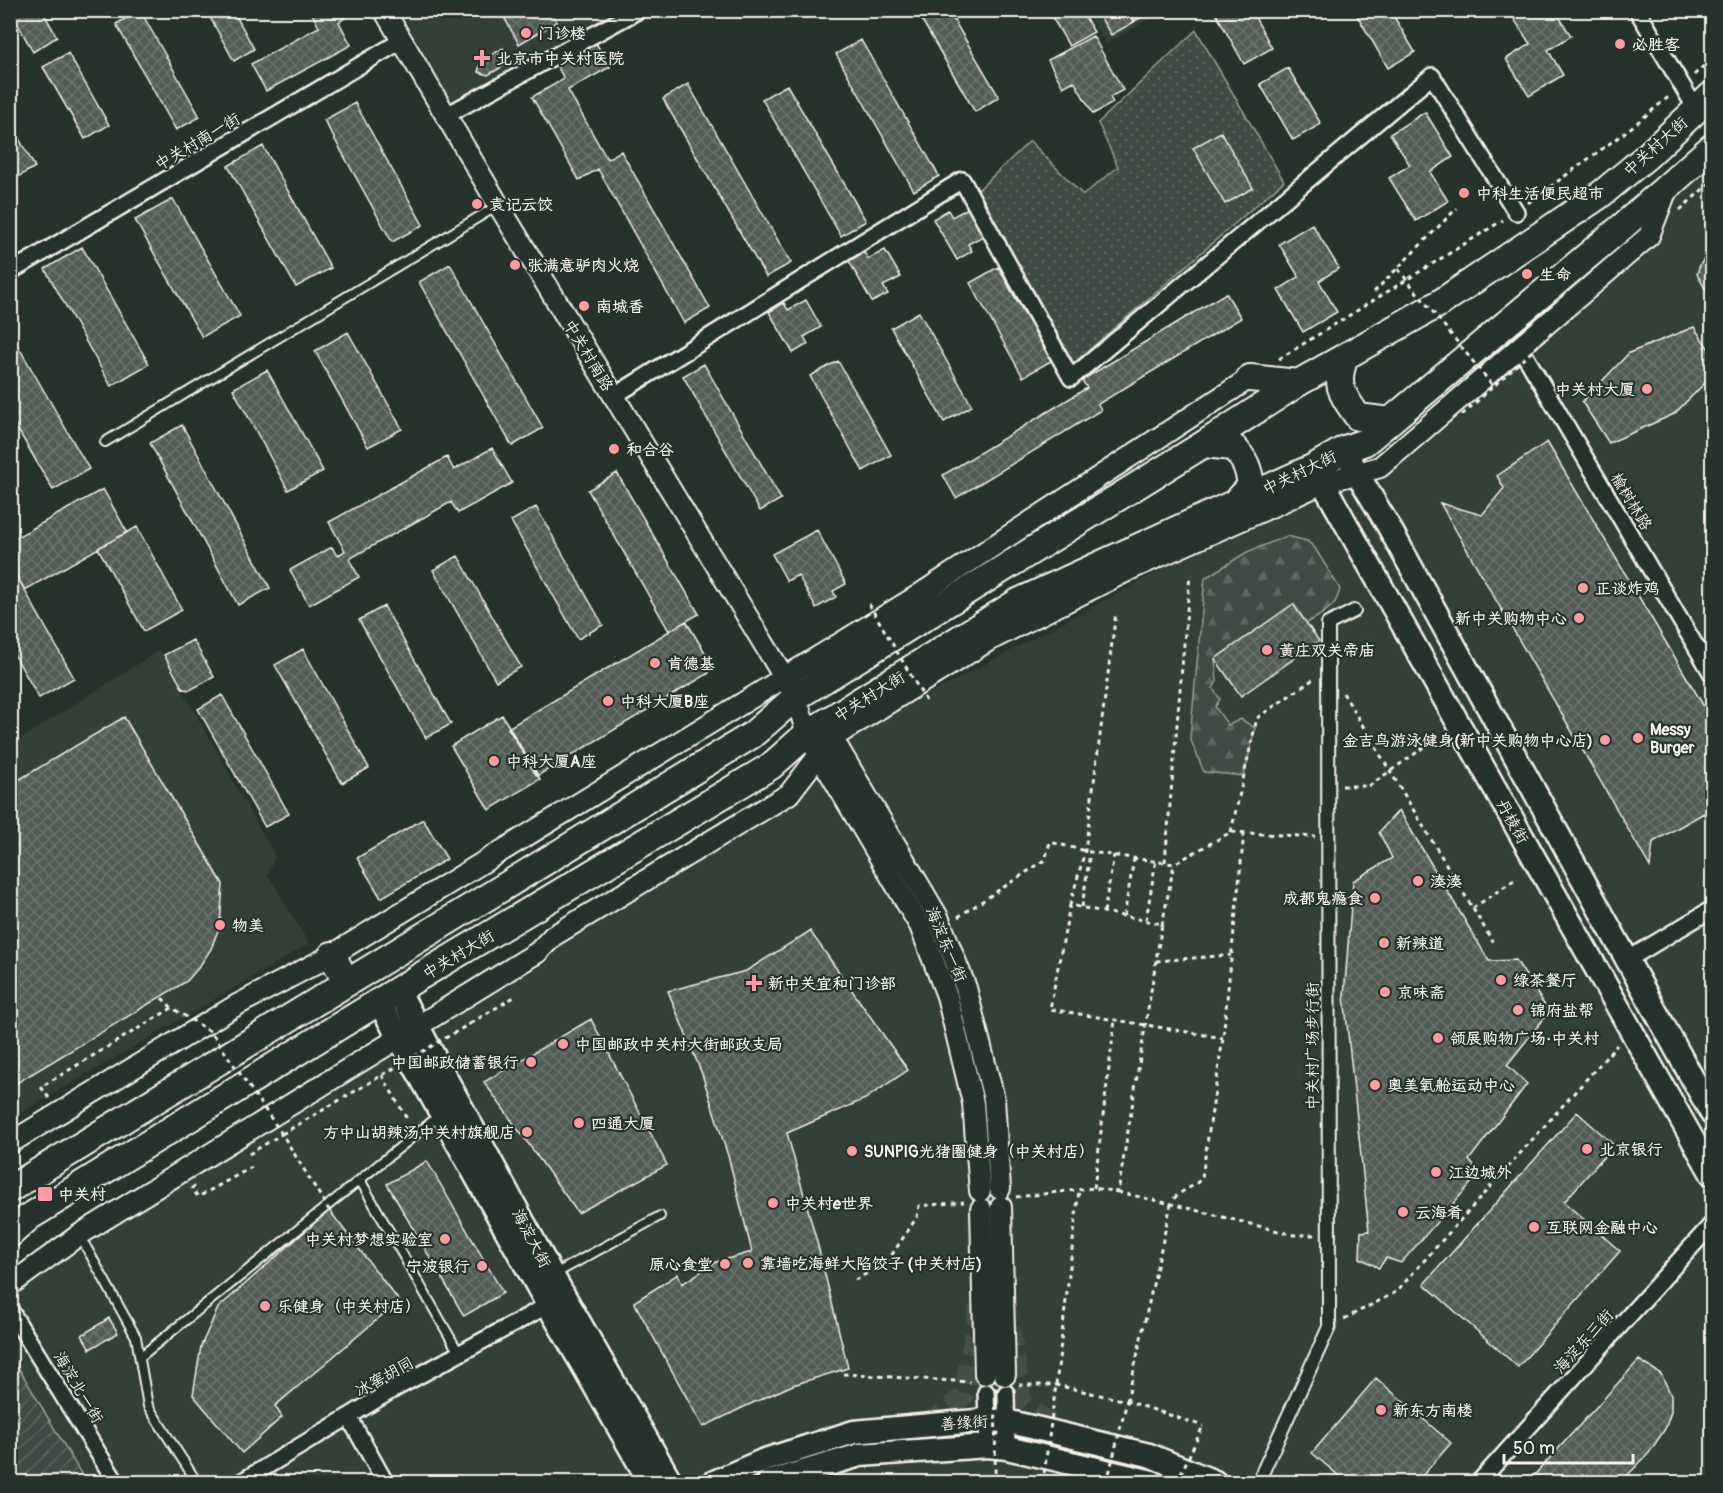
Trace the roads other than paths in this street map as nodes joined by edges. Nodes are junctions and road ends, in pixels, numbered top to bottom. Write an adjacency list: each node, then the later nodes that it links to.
1 (384, 10): 4 (street, 中关村南路)
2 (639, 10): 6 (street)
3 (1637, 10): 5 (street)
4 (401, 41): 6 (street, 中关村南路); 11 (street, 中关村南一街)
5 (1704, 102): 13 (main road, 中关村大街)
6 (445, 116): 9 (street, 中关村南路)
7 (1713, 147): 8 (main road, 中关村大街)
8 (1668, 186): 12 (street, 中关村大街); 17 (main road, 中关村大街)
9 (499, 206): 16 (street, 中关村南路); 18 (lane)
10 (1516, 212): 16 (street)
11 (10, 272)
12 (1520, 347): 21 (street, 中关村大街); 25 (street, 榆树林路)
13 (1345, 357): 15 (main road, 中关村大街); 17 (main road)
14 (1250, 378): 15 (main road); 26 (street, 中关村大街)
15 (1298, 383): 19 (main road, 中关村大街)
16 (614, 396): 26 (street, 中关村南路)
17 (1390, 421): 20 (main road, 中关村大街)
18 (105, 442)
19 (1204, 444): 23 (main road); 26 (main road, 中关村大街)
20 (1346, 449): 21 (main road, 丹棱街); 22 (main road, 中关村大街)
21 (1357, 473): 22 (street, 中关村大街); 30 (main road, 丹棱街)
22 (1319, 475): 23 (main road, 中关村大街); 27 (street, 中关村大街); 37 (main road, 丹棱街)
23 (1237, 501): 27 (main road, 中关村大街)
24 (1354, 611): 65 (street, 中关村广场步行街)
25 (1713, 674)
26 (789, 687): 27 (street, 中关村南路); 29 (street, 中关村大街); 31 (main road, 中关村大街)
27 (820, 738): 32 (main road, 中关村大街); 33 (street); 40 (street, 海淀东一街); 40 (street, 海淀东一街)
28 (1713, 909): 30 (street)
29 (332, 955): 31 (main road); 36 (street, 中关村大街)
30 (1627, 960): 35 (main road, 丹棱街)
31 (347, 983): 39 (main road, 中关村大街)
32 (388, 996): 33 (main road, 海淀大街); 43 (main road, 中关村大街)
33 (408, 1032): 34 (main road, 海淀大街); 44 (street); 45 (main road, 海淀大街)
34 (441, 1114): 38 (lane); 47 (main road, 海淀大街)
35 (1713, 1114)
36 (10, 1143)
37 (1713, 1174)
38 (360, 1180): 49 (lane); 50 (lane)
39 (10, 1189)
40 (990, 1199): 51 (street, 海淀东一街)
41 (660, 1216): 45 (lane)
42 (1713, 1224): 66 (street, 海淀东三街)
43 (10, 1234)
44 (79, 1235): 46 (street); 50 (lane)
45 (552, 1275): 47 (street); 60 (main road, 海淀大街)
46 (10, 1285)
47 (548, 1305): 49 (street, 冰窖胡同); 59 (main road, 海淀大街)
48 (10, 1310): 56 (street, 海淀北一街)
49 (460, 1354): 52 (street, 冰窖胡同)
50 (140, 1357): 55 (lane)
51 (993, 1384): 53 (street, 海淀东一街)
52 (349, 1417): 57 (street, 冰窖胡同); 58 (street)
53 (996, 1420): 54 (street, 海淀东一街); 61 (main road, 善缘街); 64 (main road, 善缘街)
54 (998, 1447): 62 (main road, 善缘街); 63 (main road, 善缘街)
55 (193, 1476)
56 (116, 1482)
57 (241, 1482)
58 (385, 1482)
59 (650, 1482)
60 (672, 1482)
61 (714, 1482)
62 (769, 1482)
63 (1152, 1482)
64 (1215, 1482)
65 (1258, 1482)
66 (1479, 1482)

